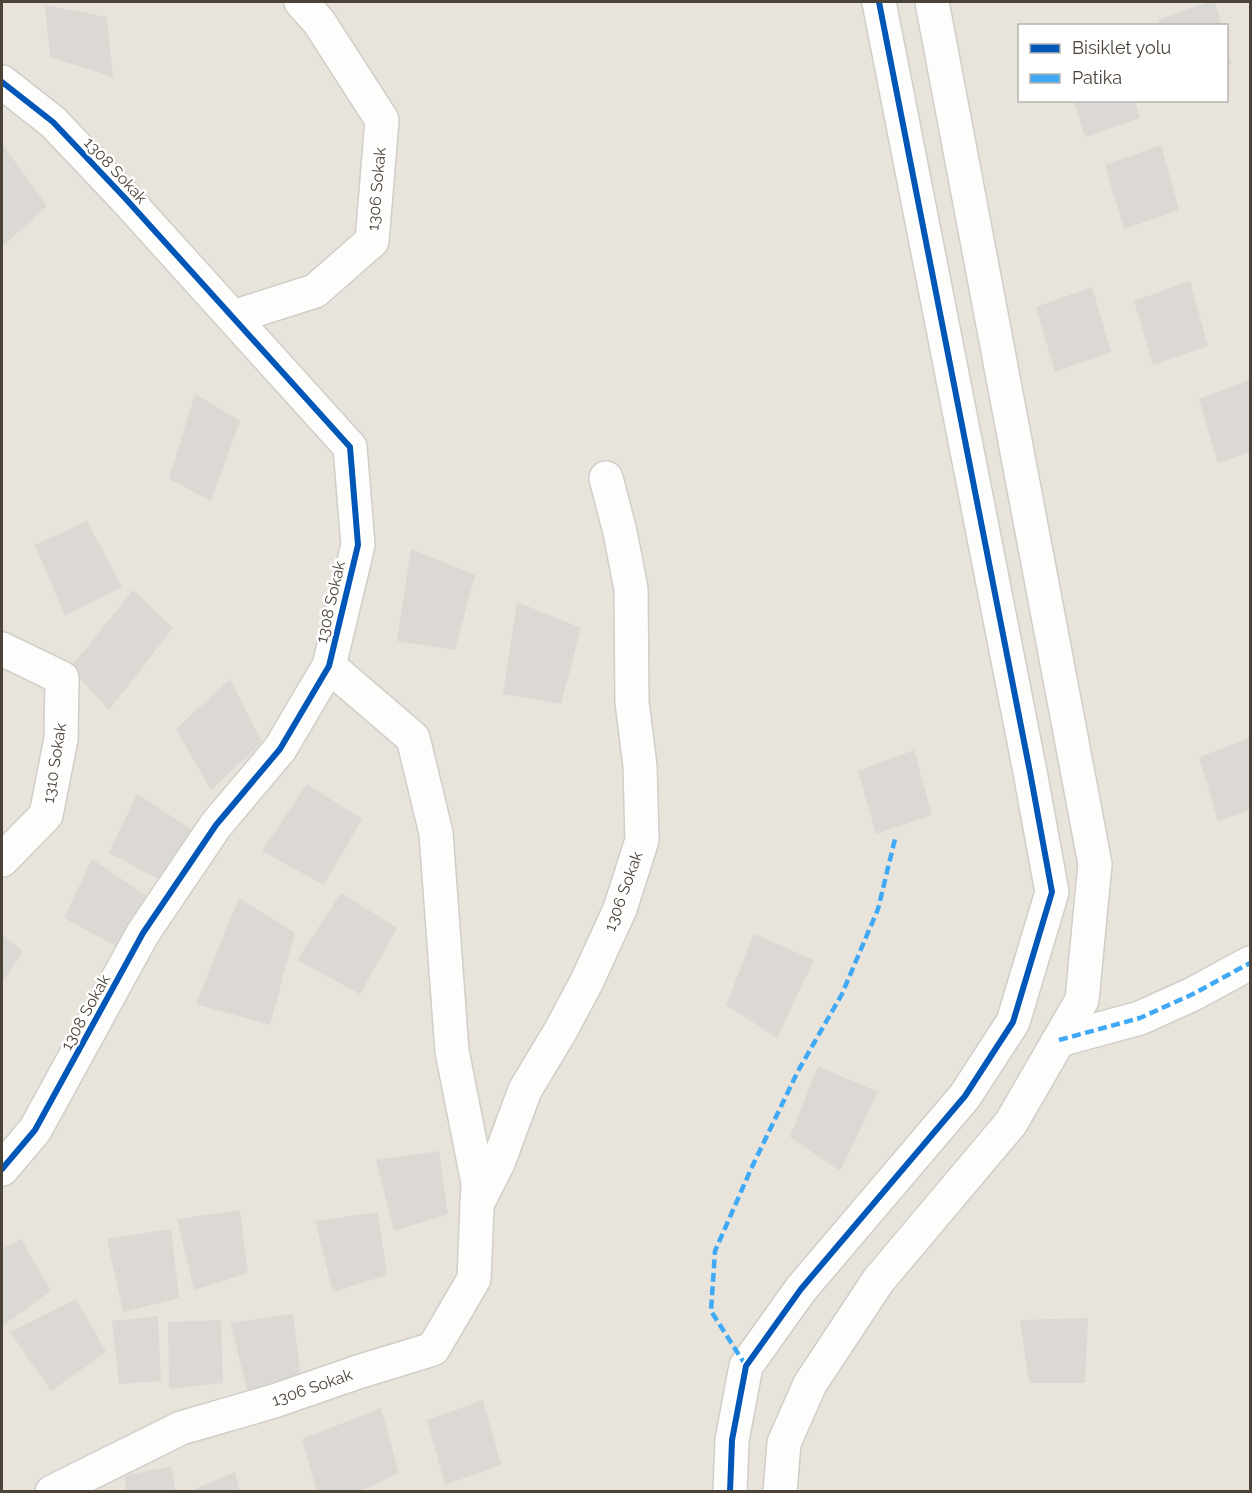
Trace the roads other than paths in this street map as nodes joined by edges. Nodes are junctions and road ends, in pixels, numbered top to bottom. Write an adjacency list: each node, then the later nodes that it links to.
1 (301, 2): 5 (street, 1306 Sokak)
2 (879, 2): 15 (street)
3 (932, 2): 11 (street)
4 (2, 82): 5 (street, 1308 Sokak)
5 (233, 316): 8 (street, 1308 Sokak)
6 (606, 478): 13 (street, 1306 Sokak)
7 (2, 649): 9 (street, 1310 Sokak)
8 (329, 666): 12 (street, 1308 Sokak); 13 (street, 1306 Sokak)
9 (2, 860)
10 (1251, 963): 11 (street)
11 (1059, 1040): 16 (street)
12 (2, 1169)
13 (477, 1206): 14 (street, 1306 Sokak)
14 (52, 1491)
15 (730, 1491)
16 (780, 1491)

